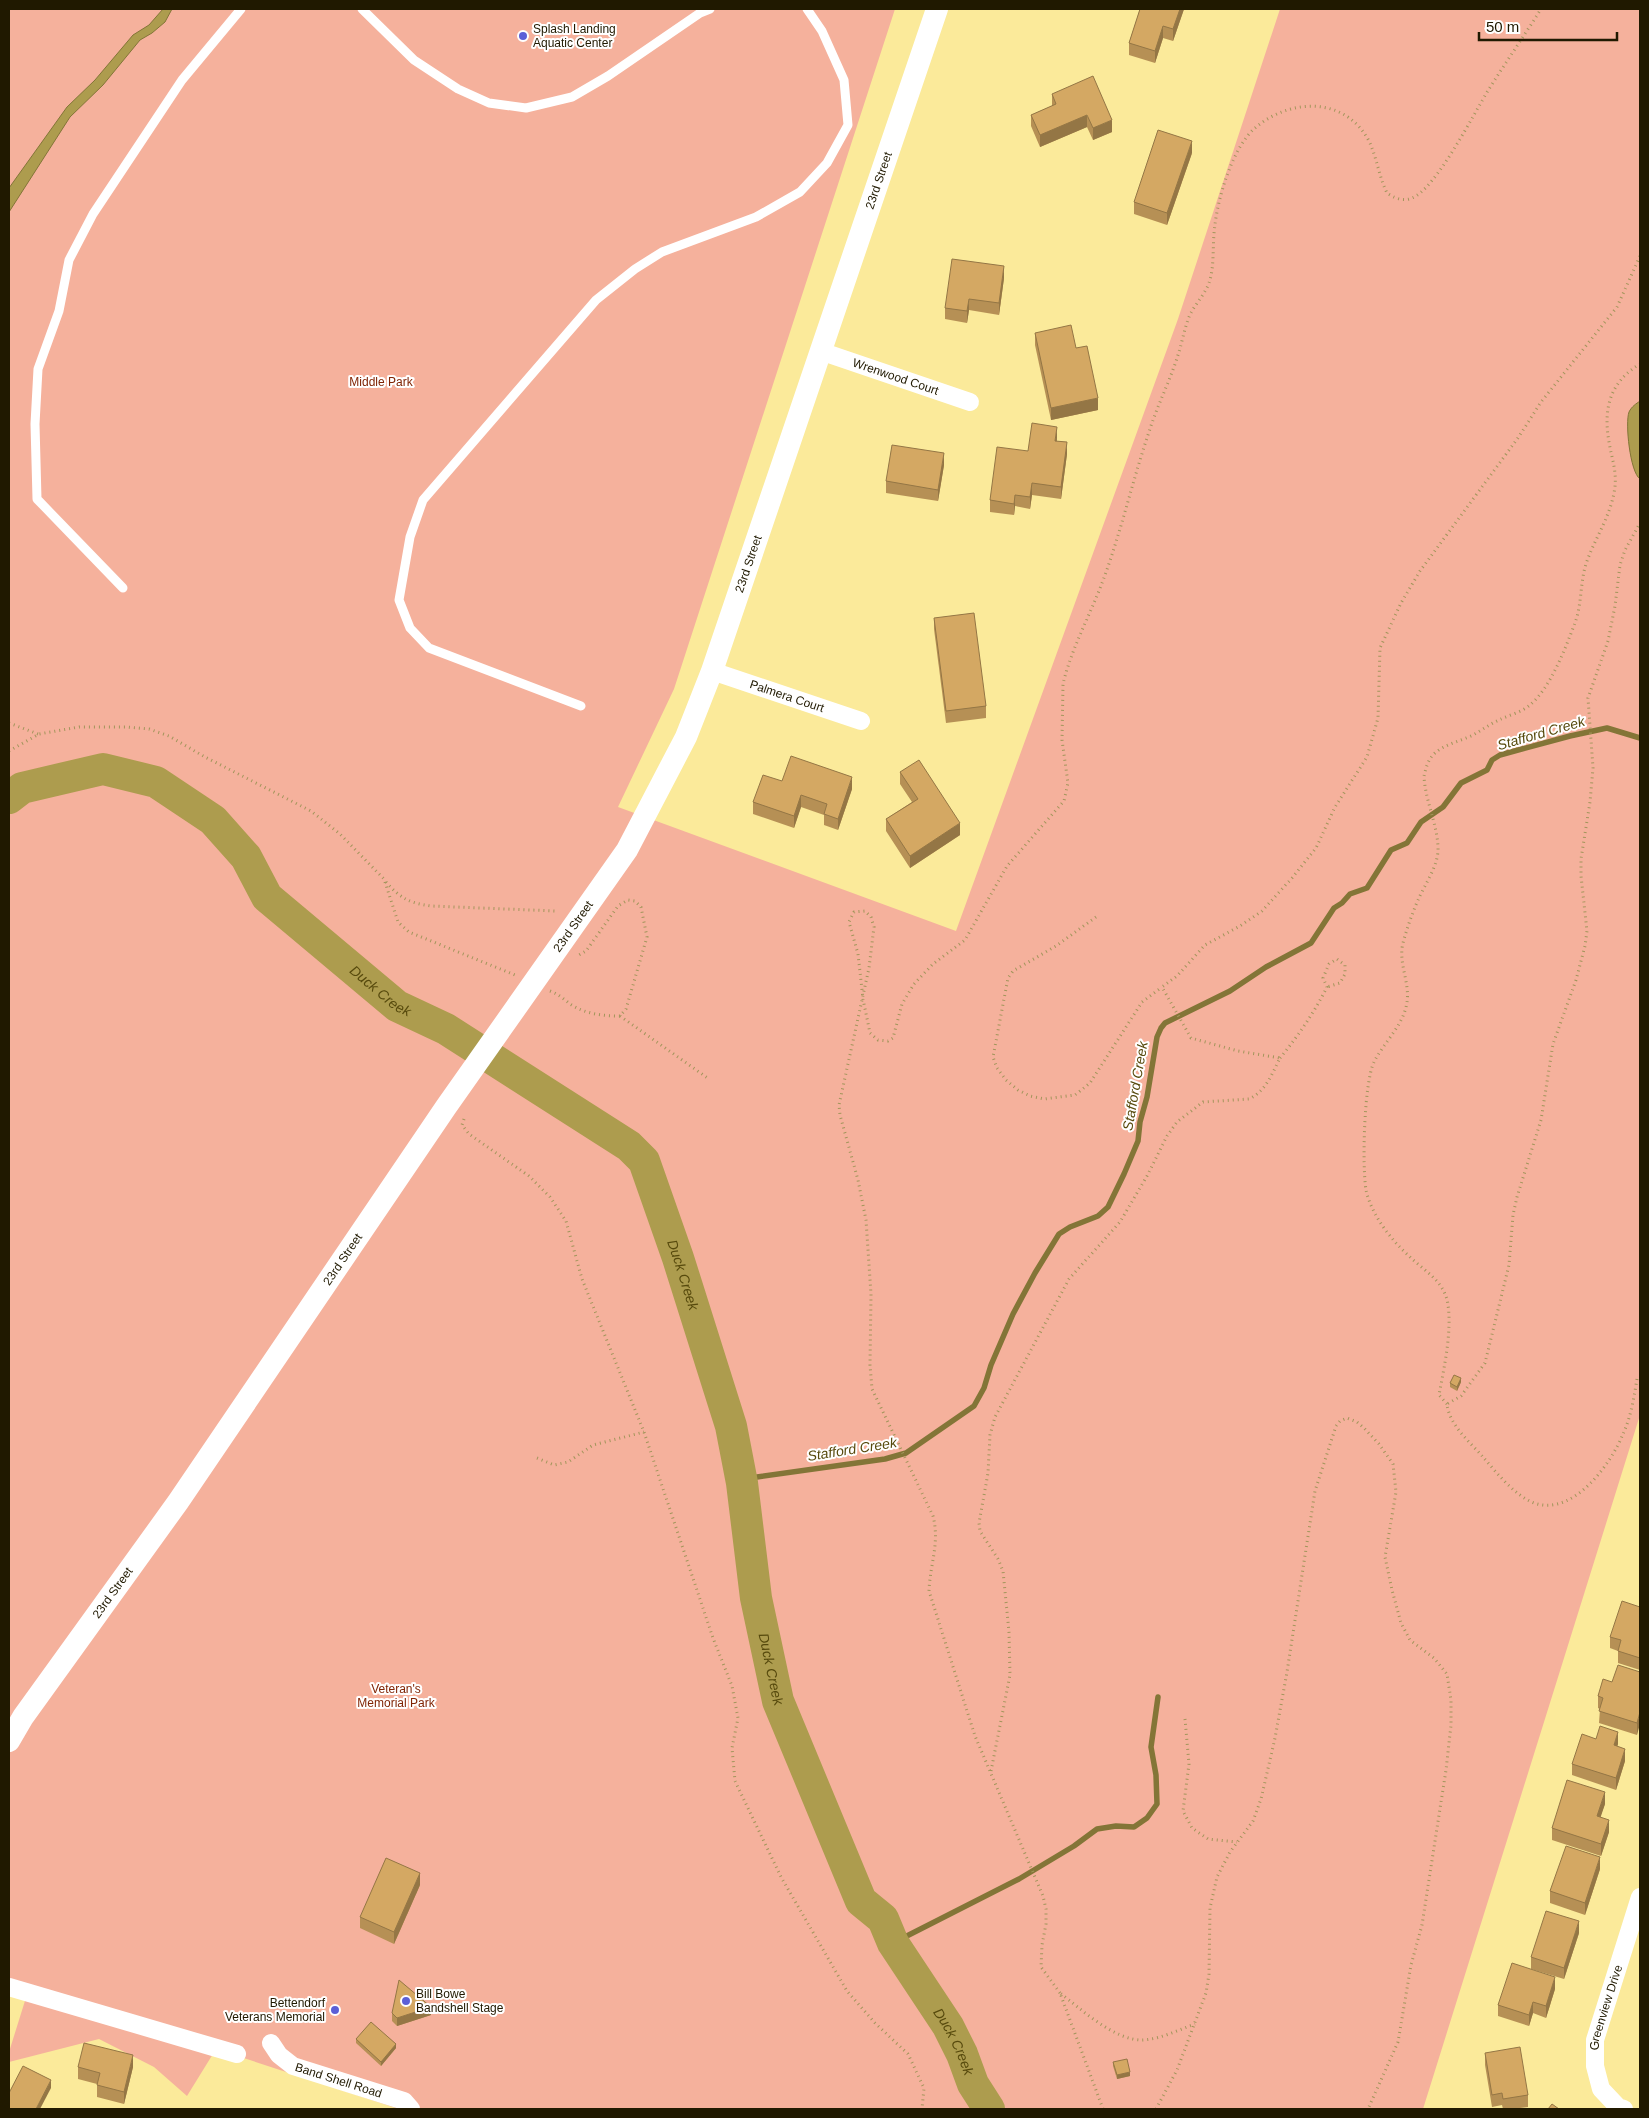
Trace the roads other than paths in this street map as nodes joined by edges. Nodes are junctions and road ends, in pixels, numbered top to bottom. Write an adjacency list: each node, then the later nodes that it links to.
1 (241, 9): 8 (lane)
2 (362, 9): 3 (lane)
3 (710, 9)
4 (807, 9): 10 (lane)
5 (937, 9): 6 (street, 23rd Street)
6 (820, 351): 7 (street, Wrenwood Court); 9 (street, 23rd Street)
7 (970, 402)
8 (123, 588)
9 (712, 671): 11 (street, Palmera Court); 12 (street, 23rd Street)
10 (581, 706)
11 (860, 721)
12 (9, 1741)
13 (1640, 1897): 18 (street, Greenview Drive)
14 (9, 1987): 16 (street)
15 (271, 2043): 17 (street, Band Shell Road)
16 (237, 2054)
17 (411, 2109)
18 (1624, 2109)

